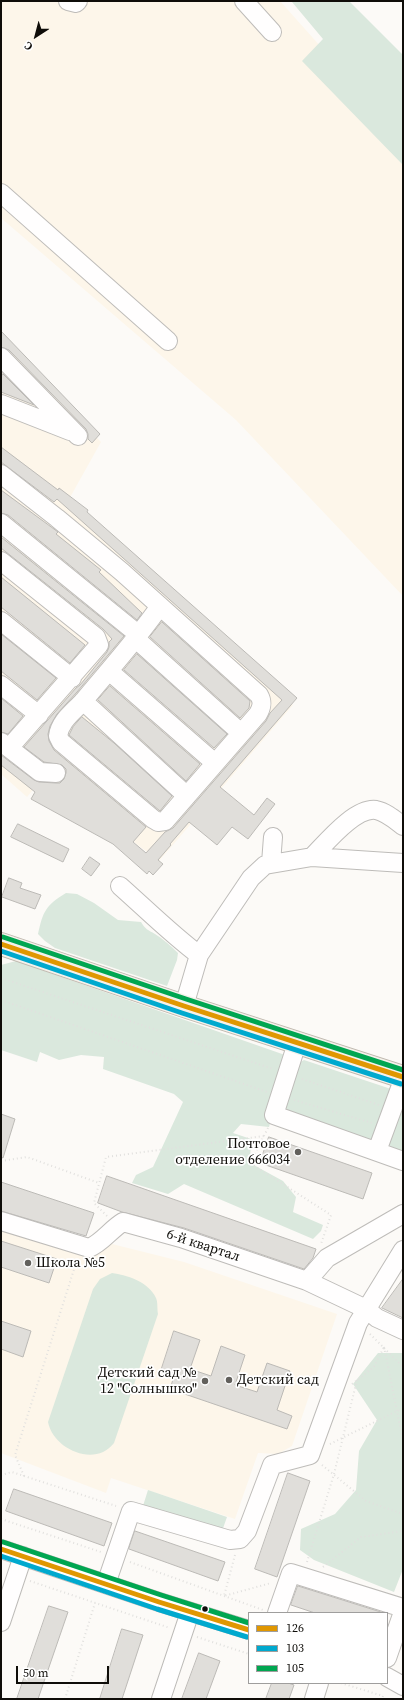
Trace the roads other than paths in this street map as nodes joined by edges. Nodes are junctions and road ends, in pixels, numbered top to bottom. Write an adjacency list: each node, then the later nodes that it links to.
1 (68, 1): 2 (street)
2 (78, 1)
3 (244, 1): 4 (street)
4 (272, 32)
5 (1, 193): 6 (street)
6 (168, 340)
7 (1, 357): 9 (street)
8 (1, 368): 9 (street)
9 (19, 376): 10 (street)
10 (1, 404)
11 (1, 474): 14 (street)
12 (1, 523): 16 (street)
13 (1, 561): 18 (street)
14 (160, 606): 16 (street); 22 (street)
15 (1, 621): 18 (street)
16 (138, 637): 17 (street); 22 (street)
17 (109, 671): 20 (street); 24 (street)
18 (74, 675): 20 (street); 21 (street)
19 (1, 685): 21 (street)
20 (88, 695): 26 (street); 26 (street)
21 (39, 715): 23 (street)
22 (241, 733): 24 (street)
23 (5, 745): 25 (street)
24 (215, 763): 26 (street)
25 (56, 774)
26 (187, 796)
27 (403, 826): 29 (street)
28 (274, 837): 30 (street)
29 (312, 856): 30 (street); 31 (street)
30 (271, 863): 34 (street)
31 (403, 863)
32 (120, 886): 34 (street)
33 (1, 944): 35 (main road)
34 (199, 955): 35 (street)
35 (184, 1006): 36 (main road)
36 (297, 1043): 37 (main road); 39 (street)
37 (403, 1077)
38 (403, 1080): 39 (street)
39 (377, 1151): 40 (street)
40 (403, 1161)
41 (403, 1214): 44 (street)
42 (1, 1220): 44 (street, 6-й квартал)
43 (403, 1250): 45 (street)
44 (307, 1281): 45 (street, 6-й квартал)
45 (362, 1316): 46 (street, 6-й квартал); 49 (street)
46 (403, 1330)
47 (1, 1549): 48 (street)
48 (23, 1556): 49 (street); 54 (street)
49 (106, 1584): 51 (street)
50 (403, 1608): 52 (street)
51 (190, 1612): 55 (street); 60 (street)
52 (271, 1612)
53 (403, 1612): 56 (street)
54 (1, 1622)
55 (248, 1630)
56 (388, 1655)
57 (388, 1678): 59 (street)
58 (319, 1684): 61 (street)
59 (403, 1686)
60 (161, 1699)
61 (314, 1699)

